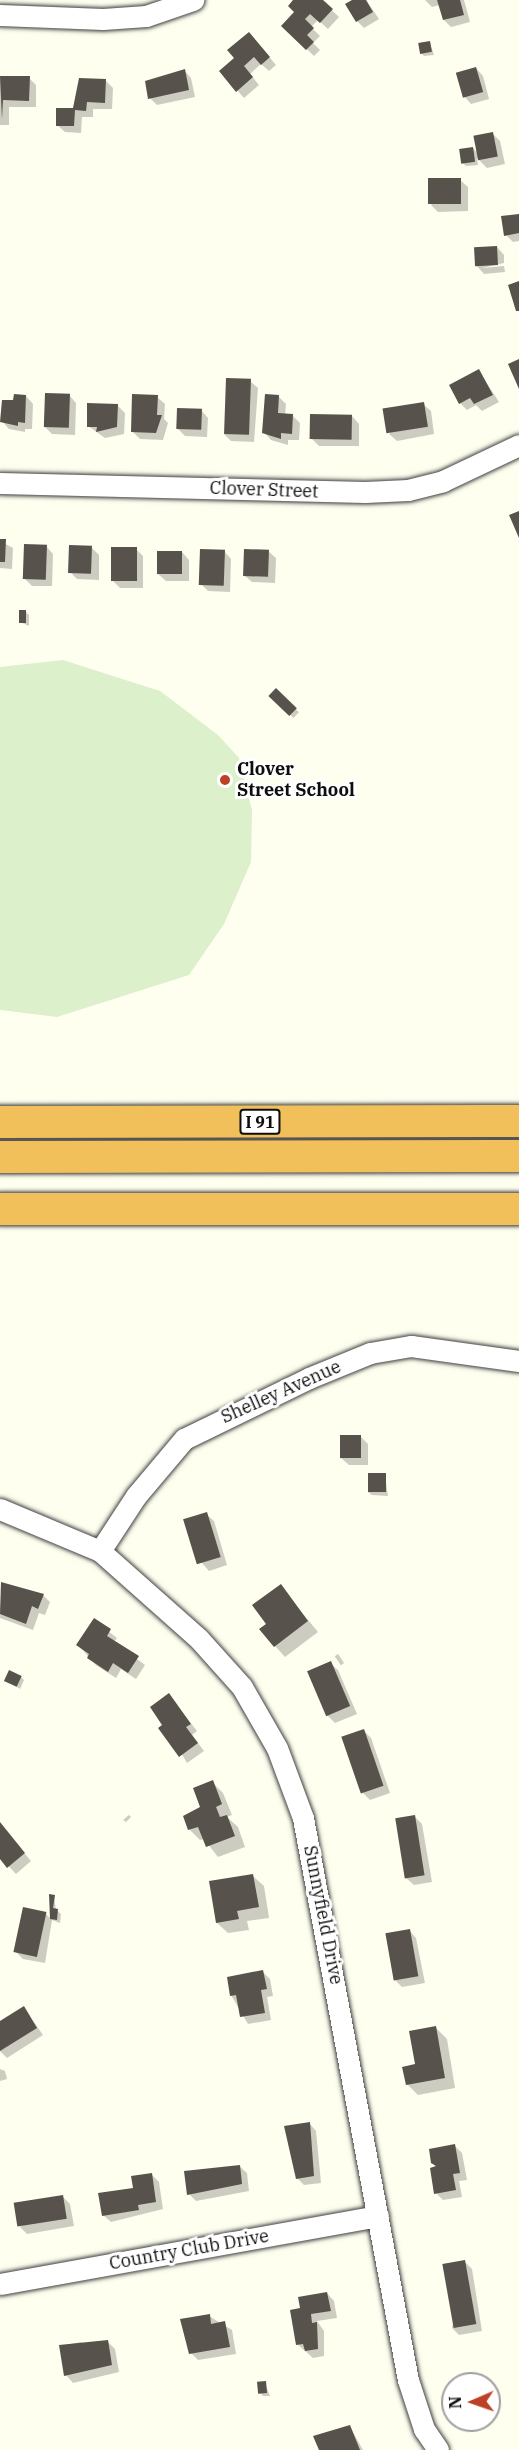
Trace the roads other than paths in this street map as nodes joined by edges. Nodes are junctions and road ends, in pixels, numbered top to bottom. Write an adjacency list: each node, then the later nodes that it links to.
1 (193, 0): 2 (street)
2 (0, 15)
3 (519, 445): 4 (street, Clover Street)
4 (0, 483)
5 (519, 1121): 6 (highway, I 91)
6 (0, 1122)
7 (519, 1156): 8 (highway)
8 (0, 1157)
9 (0, 1175): 10 (highway)
10 (519, 1175)
11 (0, 1209): 12 (highway)
12 (519, 1209)
13 (519, 1361): 15 (street, Shelley Avenue)
14 (0, 1509): 15 (street, Sunnyfield Drive)
15 (100, 1551): 16 (street, Sunnyfield Drive)
16 (378, 2216): 17 (street, Country Club Drive); 18 (street, Sunnyfield Drive)
17 (0, 2284)
18 (438, 2450)

